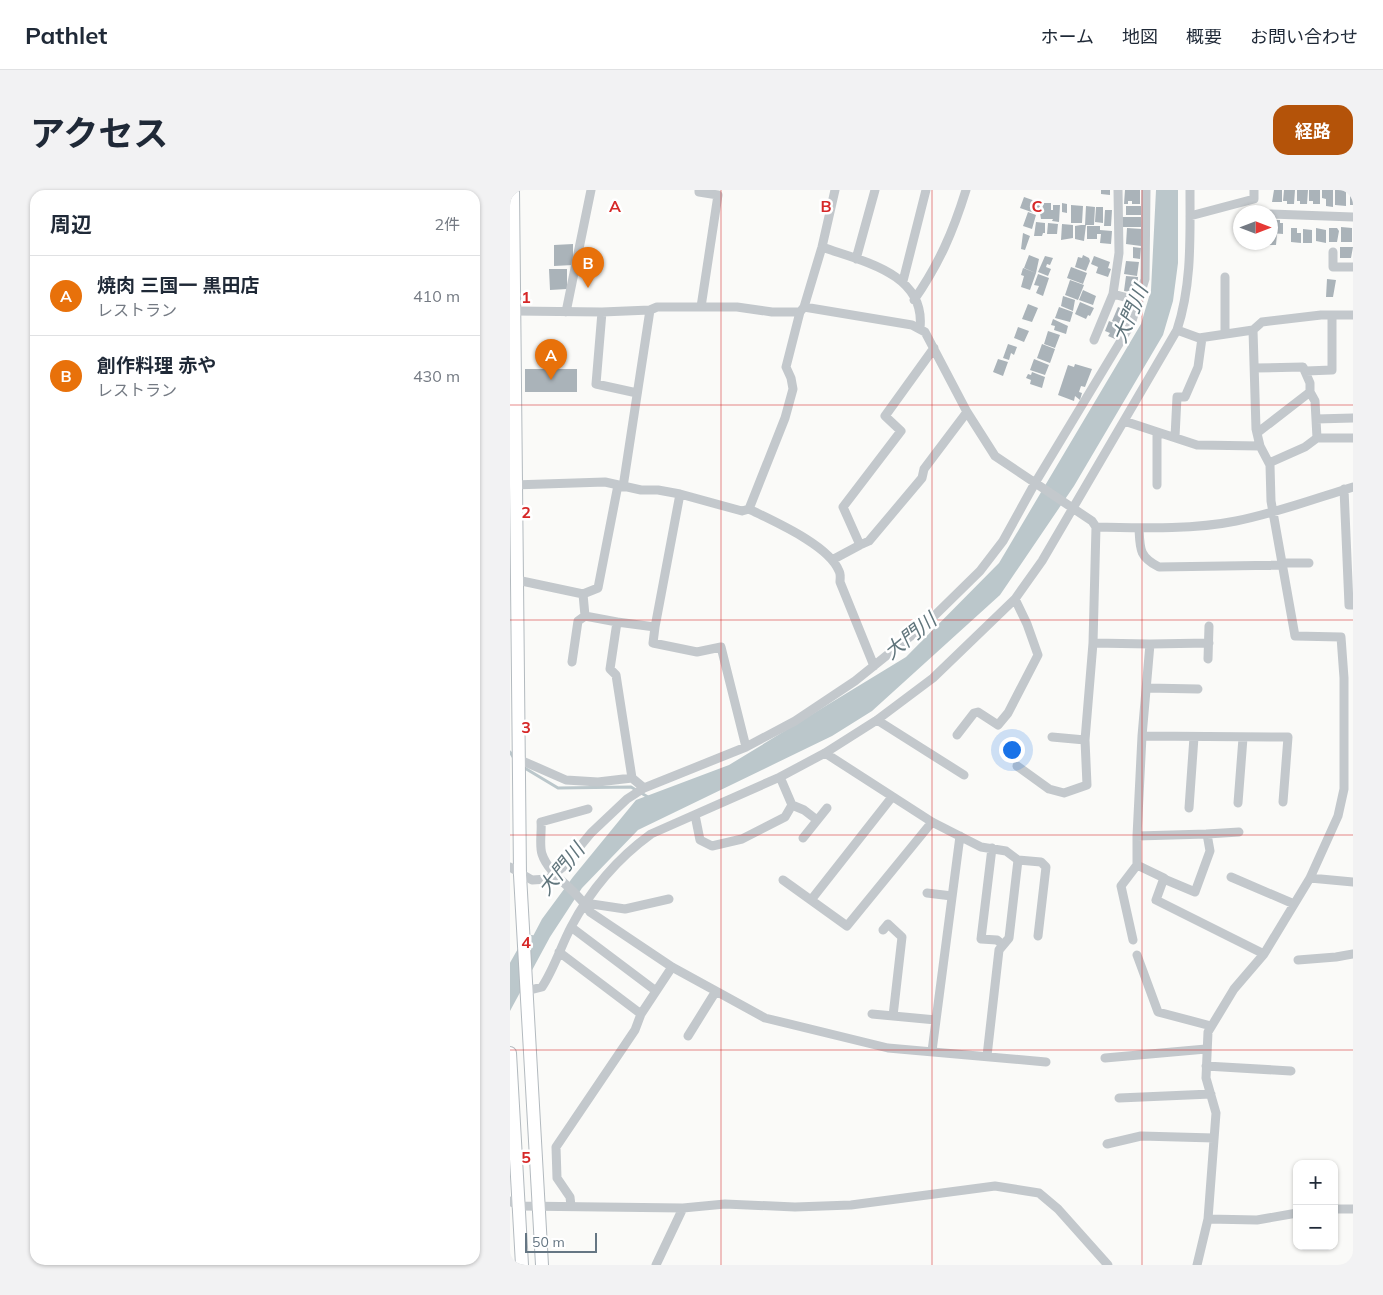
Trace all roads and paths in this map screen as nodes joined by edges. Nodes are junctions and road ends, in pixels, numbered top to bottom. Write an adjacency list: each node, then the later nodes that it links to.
1 (513, 190): 27 (street)
2 (591, 190): 28 (street)
3 (699, 190): 24 (street)
4 (835, 190): 15 (street)
5 (875, 190): 17 (street)
6 (926, 190): 20 (street)
7 (966, 190): 22 (street)
8 (1118, 190): 21 (street)
9 (1146, 190): 23 (street)
10 (1190, 190): 13 (street)
11 (1254, 190): 13 (street)
12 (1278, 214): 14 (street)
13 (1190, 216): 33 (street)
14 (1353, 216)
15 (822, 247): 17 (street); 25 (street)
16 (1333, 252): 18 (street)
17 (856, 259): 20 (street)
18 (1353, 266)
19 (1225, 277): 35 (street)
20 (903, 281): 22 (street)
21 (1113, 294): 23 (street); 37 (street)
22 (914, 300): 32 (street)
23 (1139, 301): 54 (street)
24 (701, 307): 25 (street); 26 (street)
25 (802, 309): 32 (street); 61 (street)
26 (650, 310): 29 (street); 42 (street)
27 (512, 312): 28 (street); 55 (street)
28 (566, 312): 29 (street)
29 (602, 312): 42 (street)
30 (1332, 315): 31 (street); 34 (street); 40 (street)
31 (1353, 315)
32 (920, 328): 38 (street)
33 (1177, 330): 36 (street); 46 (street)
34 (1253, 330): 35 (street); 39 (street)
35 (1225, 334): 36 (street)
36 (1202, 338): 49 (street)
37 (1094, 340)
38 (934, 348): 43 (street); 65 (street)
39 (1255, 368): 40 (street); 48 (street)
40 (1306, 371): 41 (street)
41 (1310, 392): 44 (street); 48 (street)
42 (637, 393): 57 (street)
43 (967, 412): 54 (street); 65 (street)
44 (1316, 418): 45 (street); 50 (street)
45 (1353, 418)
46 (1124, 421): 47 (street); 60 (street)
47 (1157, 432): 49 (street); 56 (street)
48 (1257, 433): 52 (street)
49 (1175, 438): 52 (street)
50 (1317, 438): 51 (street); 53 (street)
51 (1353, 438)
52 (1260, 446): 53 (street)
53 (1269, 463): 62 (street)
54 (1036, 484): 60 (street); 82 (street)
55 (513, 485): 57 (street); 69 (street)
56 (1157, 485)
57 (621, 486): 59 (street); 70 (street)
58 (1349, 488): 62 (street); 72 (street)
59 (680, 494): 61 (street); 76 (street)
60 (1071, 507): 63 (street); 71 (street)
61 (750, 509): 66 (street)
62 (1273, 513): 64 (street); 68 (street)
63 (1096, 527): 64 (street); 77 (street)
64 (1139, 528): 68 (street)
65 (860, 545): 66 (street)
66 (832, 560): 82 (street)
67 (1309, 563): 68 (street)
68 (1281, 564): 84 (street)
69 (517, 580): 70 (street); 83 (street)
70 (583, 594): 73 (street)
71 (1015, 599): 87 (street); 88 (street)
72 (1353, 605)
73 (585, 616): 74 (street); 81 (street)
74 (617, 622): 76 (street); 100 (street)
75 (1209, 626): 78 (street)
76 (656, 627): 94 (street)
77 (1093, 643): 79 (street); 93 (street)
78 (1209, 643): 79 (street); 80 (street)
79 (1150, 644): 85 (street)
80 (1208, 659)
81 (572, 662)
82 (874, 666): 94 (street)
83 (514, 672): 96 (street)
84 (1348, 678): 102 (street)
85 (1147, 688): 86 (street); 89 (street)
86 (1198, 689)
87 (877, 720): 95 (street); 98 (street)
88 (957, 735)
89 (1142, 736): 91 (street); 116 (street)
90 (1052, 737): 93 (street)
91 (1194, 737): 92 (street); 108 (street)
92 (1243, 738): 104 (street); 105 (street)
93 (1085, 740): 97 (street)
94 (746, 747): 101 (street)
95 (825, 753): 99 (street); 103 (street)
96 (518, 759): 100 (street); 121 (street)
97 (1018, 766)
98 (964, 775)
99 (780, 777): 106 (street); 110 (street)
100 (632, 778): 101 (street)
101 (644, 788): 122 (street)
102 (1349, 789): 124 (street)
103 (892, 797): 112 (street); 131 (street)
104 (1284, 802)
105 (1238, 804)
106 (792, 805): 110 (street); 111 (street)
107 (827, 808): 111 (street)
108 (1188, 808)
109 (588, 809): 122 (street)
110 (695, 815): 132 (street)
111 (817, 820): 117 (street)
112 (932, 822): 115 (street); 131 (street)
113 (1239, 832): 114 (street)
114 (1207, 834): 116 (street); 125 (street)
115 (960, 836): 118 (street); 129 (street)
116 (1136, 836): 120 (street)
117 (803, 838)
118 (992, 848): 119 (street); 138 (street)
119 (1018, 860): 136 (street); 138 (street)
120 (1137, 865): 125 (street); 137 (street)
121 (515, 871): 122 (street); 145 (street)
122 (558, 876): 132 (street)
123 (1231, 877): 133 (street)
124 (1310, 878): 127 (street); 133 (street)
125 (1164, 879): 140 (street)
126 (783, 880): 131 (street)
127 (1353, 882)
128 (927, 893): 129 (street)
129 (952, 896): 151 (street)
130 (670, 899): 132 (street)
131 (811, 900)
132 (584, 902): 134 (street); 144 (street)
133 (1294, 904): 140 (street)
134 (571, 927): 139 (street); 146 (street)
135 (883, 930): 150 (street)
136 (1038, 936)
137 (1133, 940)
138 (1003, 945): 157 (street)
139 (559, 952): 145 (street); 148 (street)
140 (1264, 954): 152 (street)
141 (1353, 954): 143 (street)
142 (1137, 955): 152 (street)
143 (1298, 960)
144 (672, 967): 146 (street); 147 (street)
145 (526, 991): 168 (street)
146 (656, 991): 148 (street)
147 (716, 991): 153 (street); 155 (street)
148 (641, 1014): 169 (street)
149 (872, 1014): 150 (street)
150 (893, 1016): 151 (street)
151 (936, 1020): 155 (street)
152 (1211, 1026): 154 (street)
153 (688, 1036)
154 (1206, 1049): 158 (street); 160 (street)
155 (932, 1051): 157 (street)
156 (510, 1053): 162 (street)
157 (987, 1056): 159 (street)
158 (1105, 1058)
159 (1046, 1062)
160 (1206, 1066): 161 (street); 163 (street)
161 (1290, 1071)
162 (511, 1080): 167 (street)
163 (1211, 1094): 164 (street); 165 (street)
164 (1119, 1098)
165 (1214, 1138): 166 (street); 174 (street)
166 (1107, 1144)
167 (514, 1204): 168 (street); 175 (street)
168 (538, 1206): 169 (street); 176 (street)
169 (571, 1206): 170 (street)
170 (683, 1208): 177 (street); 178 (street)
171 (1338, 1208): 172 (street)
172 (1353, 1209)
173 (1293, 1214): 174 (street)
174 (1208, 1219): 179 (street)
175 (522, 1265)
176 (542, 1265)
177 (656, 1265)
178 (1108, 1265)
179 (1197, 1265)

